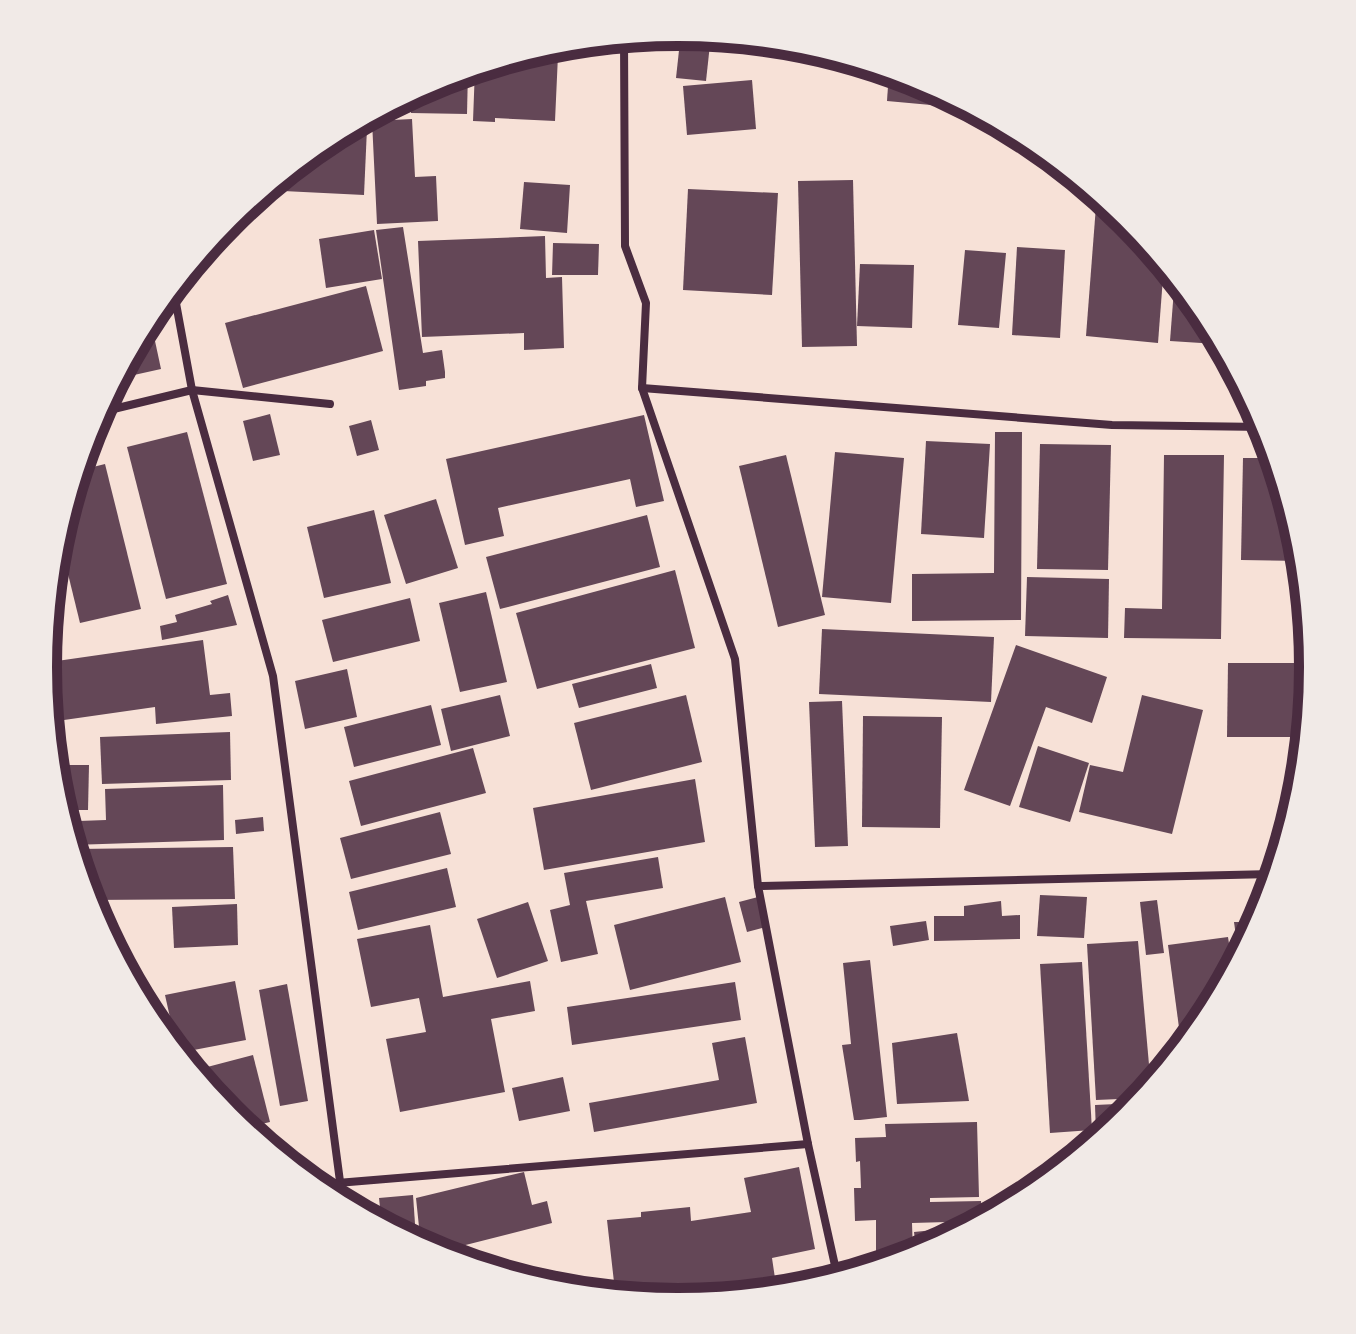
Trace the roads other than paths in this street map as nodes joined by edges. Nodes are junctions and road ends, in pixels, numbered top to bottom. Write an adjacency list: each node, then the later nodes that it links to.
1 (624, 48): 3 (street)
2 (176, 302): 4 (street)
3 (642, 388): 7 (street); 9 (street)
4 (192, 390): 5 (street); 6 (street); 12 (street)
5 (330, 404)
6 (113, 409)
7 (1251, 427)
8 (1263, 874): 9 (street)
9 (758, 886): 10 (street)
10 (808, 1144): 12 (street); 14 (street)
11 (335, 1184): 12 (street)
12 (339, 1184): 13 (street)
13 (340, 1187)
14 (836, 1268)

